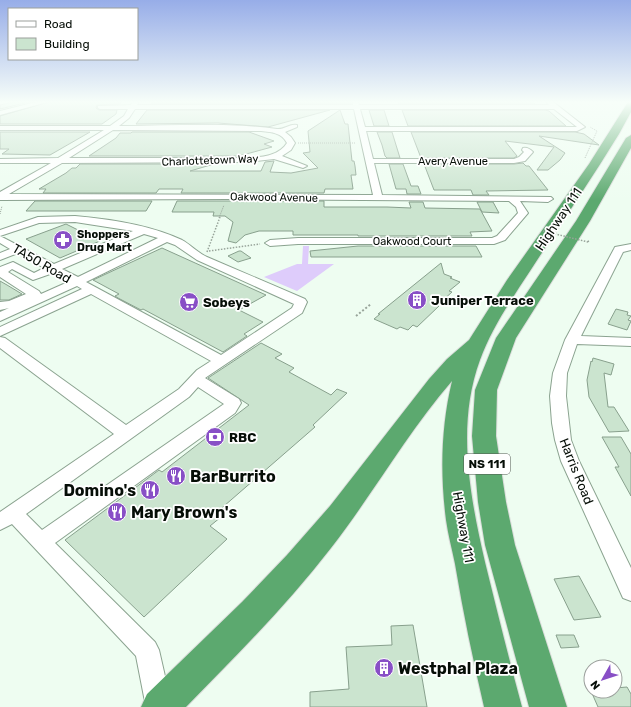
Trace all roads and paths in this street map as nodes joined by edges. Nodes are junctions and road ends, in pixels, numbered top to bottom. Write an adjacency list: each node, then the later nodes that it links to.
1 (102, 134): 12 (street)
2 (282, 134): 7 (street)
3 (363, 134): 8 (street)
4 (597, 134): 14 (path)
5 (620, 134): 48 (highway, Highway 111 / NS 111)
6 (624, 134): 58 (highway, Highway 111 / NS 111)
7 (291, 143): 8 (path); 10 (street, Charlottetown Way)
8 (364, 143): 13 (street)
9 (526, 150): 13 (street, Avery Avenue)
10 (274, 156): 12 (street, Charlottetown Way); 15 (street)
11 (0, 161): 12 (street, Charlottetown Way)
12 (59, 161): 17 (street)
13 (371, 161): 18 (street)
14 (583, 161)
15 (302, 166)
16 (227, 196): 17 (street, Oakwood Avenue); 18 (street, Oakwood Avenue); 32 (path)
17 (0, 197)
18 (378, 198): 19 (street, Oakwood Avenue)
19 (512, 198): 20 (street, Oakwood Avenue); 29 (street, Oakwood Court)
20 (548, 199)
21 (65, 220): 23 (street); 24 (street); 27 (street)
22 (0, 223): 23 (street)
23 (16, 227): 27 (street)
24 (144, 230): 26 (street); 36 (street)
25 (543, 231): 28 (path, bridge)
26 (166, 238): 32 (street); 39 (street)
27 (1, 239): 31 (street, TA50 Road)
28 (588, 241)
29 (270, 243): 32 (path)
30 (631, 247): 46 (street, Harris Road)
31 (18, 248): 33 (street); 34 (street, TA50 Road)
32 (204, 255): 50 (street)
33 (0, 257)
34 (33, 257): 35 (street); 36 (street, TA50 Road)
35 (13, 266): 37 (street); 38 (street)
36 (52, 269): 38 (street); 39 (street, TA50 Road)
37 (0, 272): 42 (street)
38 (33, 277): 40 (street)
39 (83, 286): 44 (street, TA50 Road); 45 (street); 50 (street)
40 (52, 289)
41 (372, 304): 43 (path)
42 (0, 306)
43 (356, 316)
44 (0, 317)
45 (0, 332)
46 (572, 340): 49 (street); 55 (street, Harris Road)
47 (0, 341): 52 (street)
48 (478, 341): 56 (highway); 57 (highway, Highway 111 / NS 111)
49 (631, 342)
50 (221, 361): 51 (street)
51 (196, 380): 52 (street); 54 (street)
52 (126, 434): 53 (street)
53 (7, 518): 54 (street)
54 (41, 542): 56 (street)
55 (631, 590)
56 (160, 707)
57 (503, 707)
58 (548, 707)

